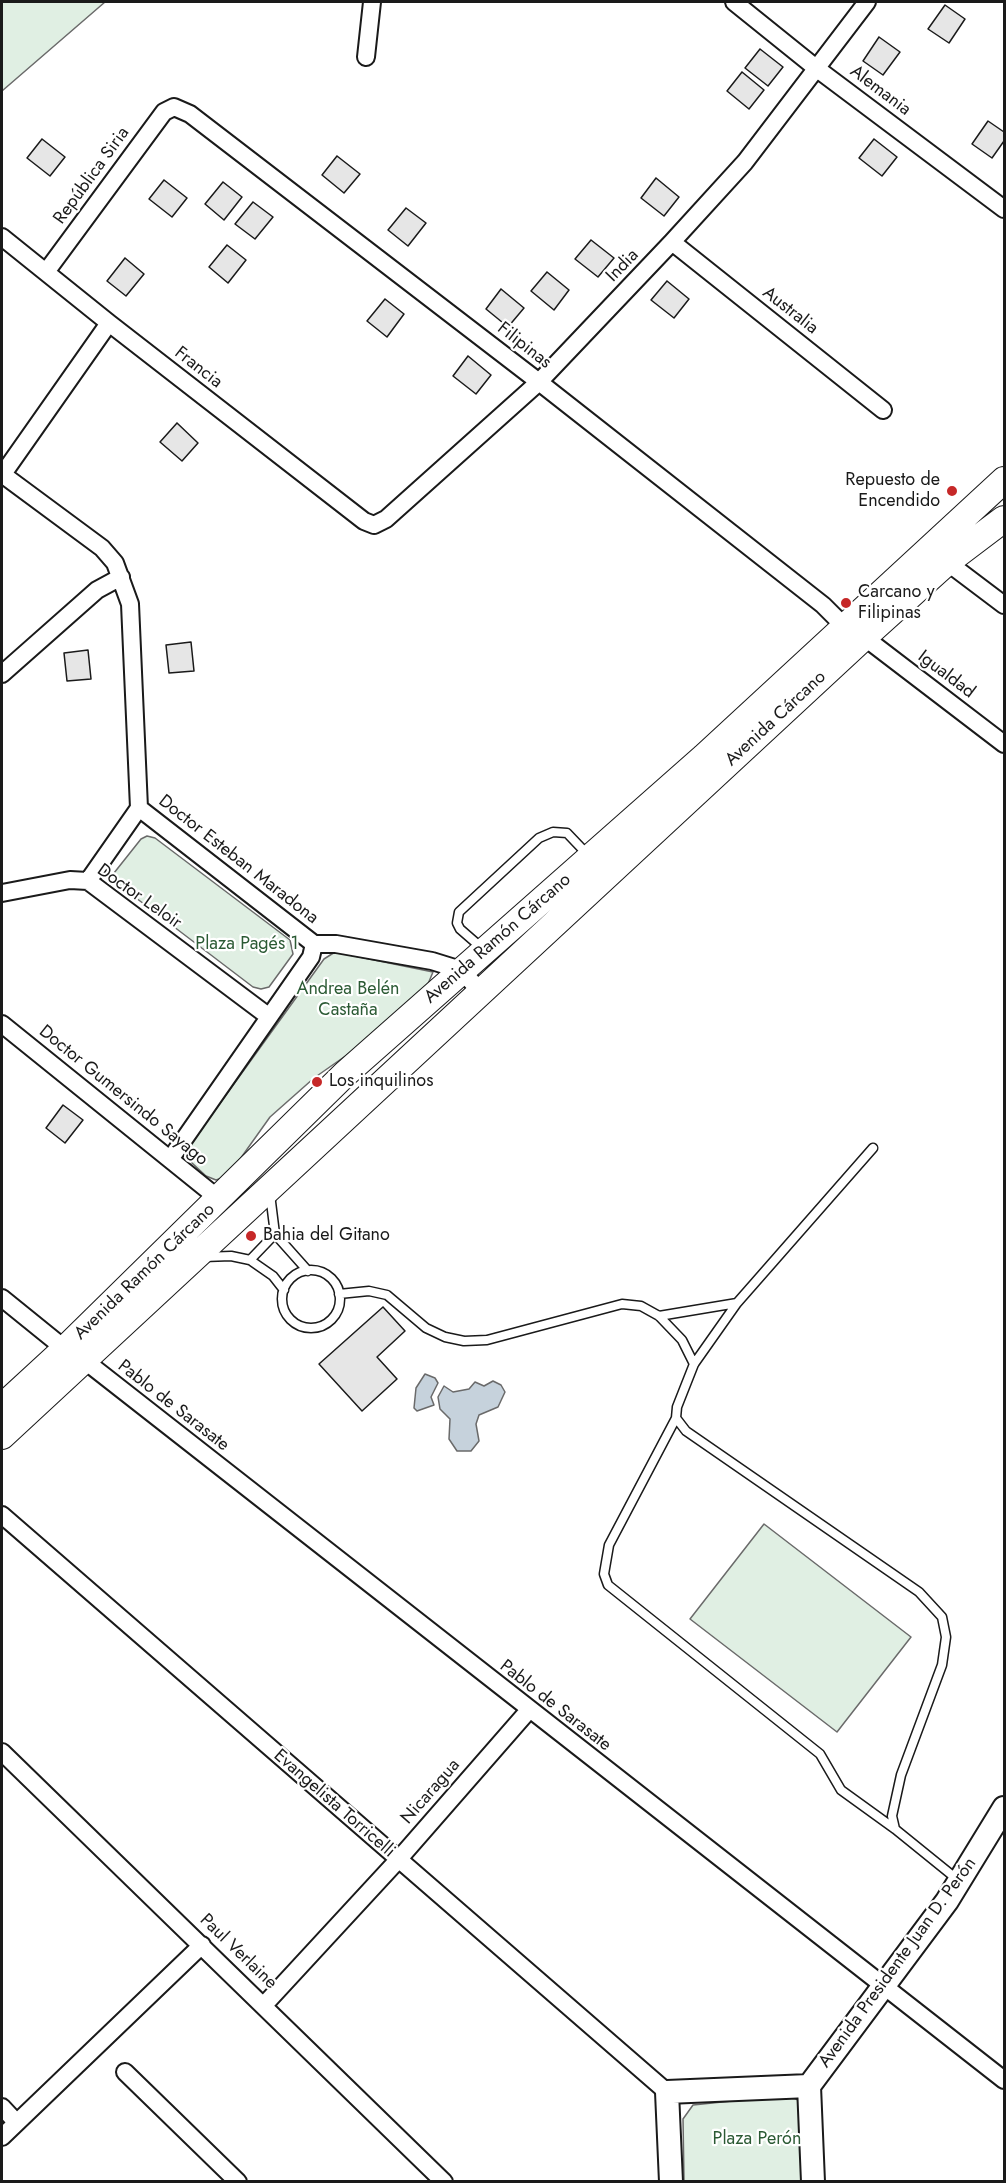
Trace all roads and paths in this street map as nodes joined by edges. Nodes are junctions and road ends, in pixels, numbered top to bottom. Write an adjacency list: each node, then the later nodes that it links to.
1 (372, 2): 4 (street)
2 (734, 2): 5 (street, Alemania)
3 (867, 2): 5 (street, India)
4 (366, 57)
5 (816, 68): 7 (street, Alemania); 9 (street, India)
6 (174, 107): 10 (street, República Siria); 12 (street, Filipinas)
7 (1005, 209)
8 (2, 237): 10 (street, Francia)
9 (672, 243): 12 (street, India); 13 (street, Australia)
10 (46, 272): 11 (street, Francia)
11 (109, 323): 14 (street); 17 (street, Francia)
12 (539, 382): 17 (street, India); 21 (street, Filipinas)
13 (884, 411)
14 (2, 474): 19 (street, Doctor Esteban Maradona)
15 (1005, 480): 21 (main road)
16 (1005, 519): 18 (main road)
17 (374, 525)
18 (947, 562): 20 (street); 21 (main road, Avenida Cárcano)
19 (122, 577): 22 (street); 24 (street, Doctor Esteban Maradona)
20 (1005, 605)
21 (854, 632): 23 (street, Igualdad); 25 (main road, Avenida Cárcano)
22 (2, 674)
23 (1005, 744)
24 (139, 808): 26 (street, Doctor Esteban Maradona); 28 (street, Doctor Esteban Maradona)
25 (599, 867): 29 (main road, Avenida Ramón Cárcano); 29 (lane); 31 (main road, Avenida Ramón Cárcano)
26 (88, 881): 27 (street, Doctor Leloir); 32 (street, Doctor Leloir)
27 (2, 893)
28 (314, 944): 30 (street, Doctor Esteban Maradona); 32 (street)
29 (483, 950): 30 (main road, Avenida Ramón Cárcano)
30 (461, 970): 31 (street); 34 (main road); 38 (main road, Avenida Ramón Cárcano)
31 (481, 992): 34 (main road, Avenida Ramón Cárcano)
32 (268, 1016): 36 (street)
33 (2, 1024): 36 (street, Doctor Gumersindo Sayago)
34 (352, 1108): 37 (main road, Avenida Ramón Cárcano)
35 (873, 1148): 46 (lane)
36 (171, 1158): 38 (street, Doctor Gumersindo Sayago)
37 (269, 1186): 39 (lane); 40 (main road, Avenida Ramón Cárcano)
38 (219, 1199): 48 (main road, Avenida Ramón Cárcano)
39 (275, 1234): 41 (lane); 42 (lane)
40 (192, 1259): 41 (lane); 48 (main road, Avenida Ramón Cárcano)
41 (250, 1260): 43 (lane)
42 (308, 1271): 43 (lane); 44 (lane)
43 (284, 1290): 44 (lane)
44 (339, 1294): 47 (lane)
45 (2, 1298): 48 (street, Pablo de Sarasate)
46 (737, 1303): 47 (lane); 49 (lane)
47 (659, 1316): 49 (lane)
48 (74, 1355): 50 (main road, Avenida Ramón Cárcano); 52 (main road, Avenida Ramón Cárcano); 54 (street, Pablo de Sarasate)
49 (694, 1364): 51 (lane)
50 (2, 1407)
51 (676, 1418): 57 (lane); 57 (lane)
52 (2, 1436)
53 (2, 1515): 58 (street, Evangelista Torricelli)
54 (529, 1710): 58 (street, Nicaragua); 61 (street, Pablo de Sarasate)
55 (2, 1752): 60 (street, Paul Verlaine)
56 (1005, 1808): 59 (main road, Avenida Presidente Juan D. Perón)
57 (895, 1829): 59 (lane)
58 (399, 1860): 62 (street, Nicaragua); 66 (street, Evangelista Torricelli)
59 (960, 1882): 61 (main road, Avenida Presidente Juan D. Perón)
60 (202, 1945): 62 (street, Paul Verlaine); 68 (street)
61 (882, 1987): 64 (street, Pablo de Sarasate); 65 (main road, Avenida Presidente Juan D. Perón)
62 (265, 2004): 71 (street, Paul Verlaine)
63 (125, 2072): 70 (street)
64 (1005, 2080)
65 (809, 2086): 66 (main road); 73 (main road)
66 (667, 2092): 72 (main road)
67 (2, 2107): 68 (street)
68 (16, 2122): 69 (street)
69 (2, 2137)
70 (229, 2179)
71 (444, 2181)
72 (671, 2181)
73 (813, 2181)

